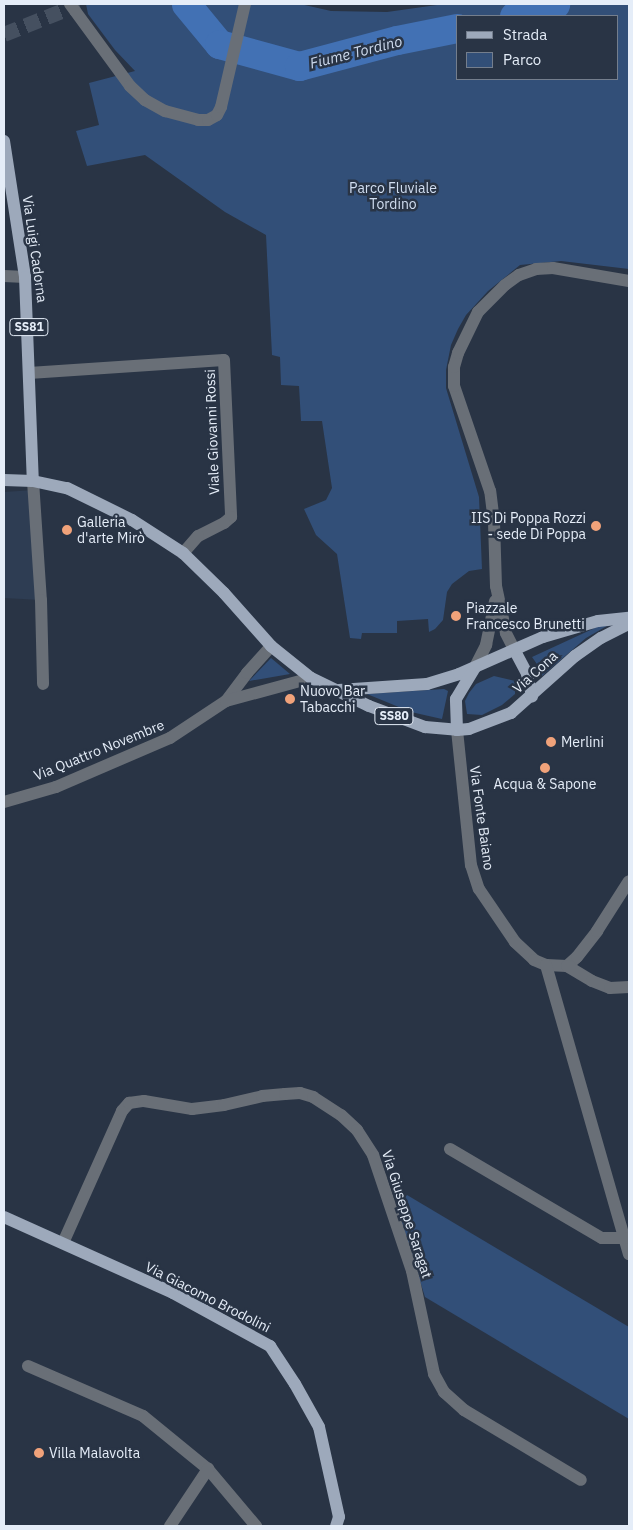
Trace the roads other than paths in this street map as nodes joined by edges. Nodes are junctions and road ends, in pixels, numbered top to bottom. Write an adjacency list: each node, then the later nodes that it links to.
1 (70, 4): 2 (street)
2 (246, 4)
3 (4, 141): 4 (main road, Via Luigi Cadorna / SS81)
4 (7, 172): 6 (main road, Via Luigi Cadorna / SS81)
5 (4, 276): 6 (street)
6 (26, 277): 8 (main road, Via Luigi Cadorna / SS81)
7 (629, 281): 12 (street)
8 (29, 373): 10 (main road, Via Luigi Cadorna / SS81); 11 (street, Viale Giovanni Rossi)
9 (4, 480): 10 (main road, SS80)
10 (33, 481): 11 (main road, SS80); 19 (street)
11 (183, 553): 15 (main road, SS80)
12 (496, 586): 16 (street); 17 (street)
13 (629, 618): 16 (main road, Via Cona / SS80)
14 (629, 624): 21 (main road, Via Cona / SS80)
15 (271, 646): 18 (main road, SS80); 22 (street, Via Quattro Novembre)
16 (515, 651): 17 (main road, Via Cona / SS80); 21 (main road)
17 (475, 667): 20 (main road, SS80); 23 (main road)
18 (311, 678): 20 (main road, SS80); 22 (street, Via Quattro Novembre)
19 (43, 684)
20 (335, 690): 23 (main road, SS80)
21 (532, 696): 23 (main road, Via Cona / SS80)
22 (226, 701): 24 (street, Via Quattro Novembre)
23 (457, 730): 26 (street, Via Fonte Baiano)
24 (4, 802)
25 (629, 881): 27 (street)
26 (546, 965): 27 (street, Via Fonte Baiano); 31 (street)
27 (567, 966): 28 (street)
28 (629, 987)
29 (450, 1149): 31 (street)
30 (4, 1217): 32 (main road, Via Giacomo Brodolini)
31 (625, 1238): 33 (street)
32 (63, 1243): 36 (street, Via Giuseppe Saragat); 39 (main road, Via Giacomo Brodolini)
33 (629, 1254)
34 (28, 1366): 35 (street)
35 (208, 1469): 37 (street); 38 (street)
36 (581, 1480)
37 (170, 1526)
38 (256, 1526)
39 (336, 1526)

